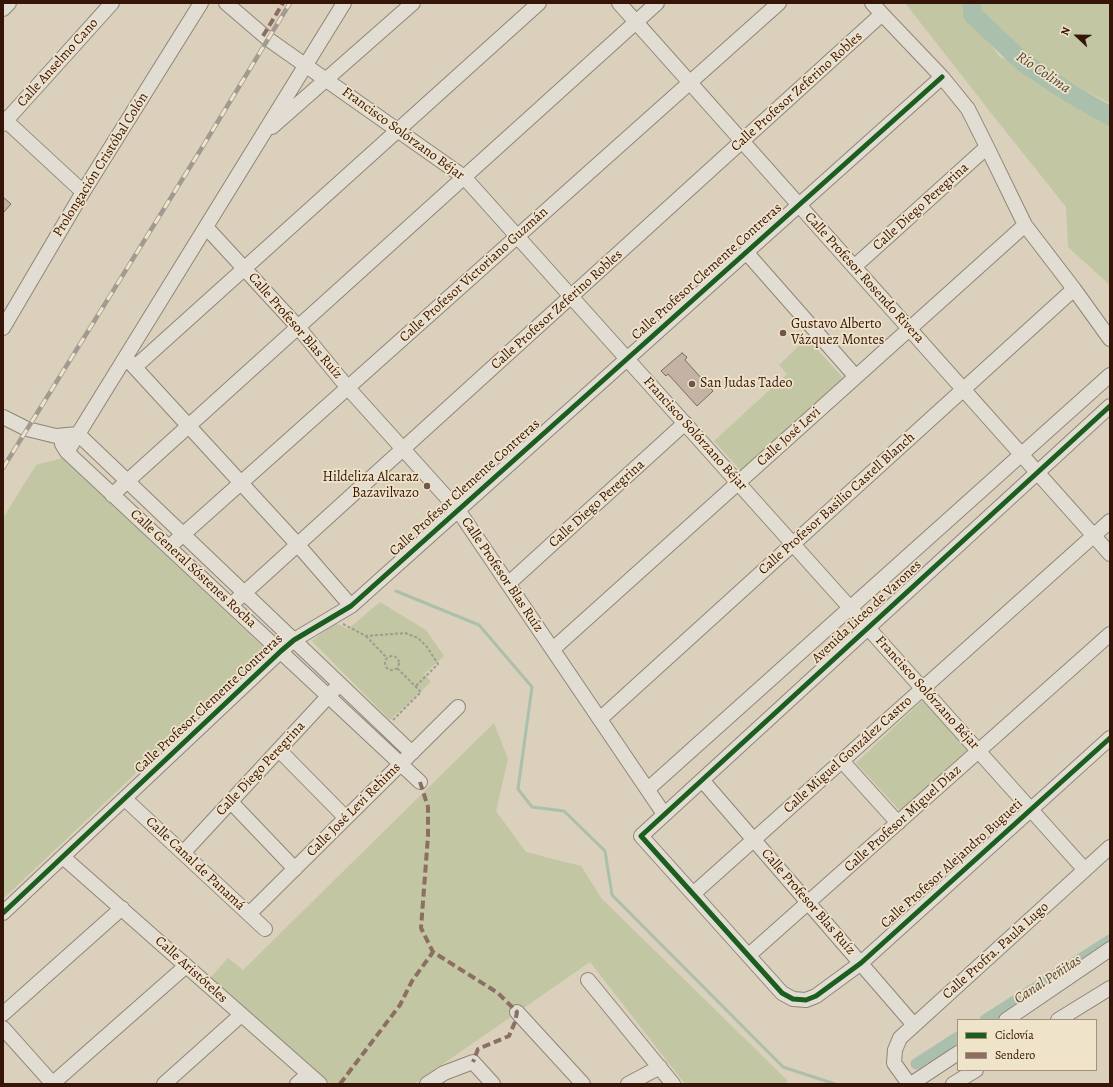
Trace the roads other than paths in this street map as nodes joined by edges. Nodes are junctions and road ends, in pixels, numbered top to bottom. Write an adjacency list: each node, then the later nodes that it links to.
1 (8, 3): 12 (street)
2 (112, 3): 19 (street, Calle Anselmo Cano)
3 (201, 3): 25 (street, Prolongación Cristóbal Colón)
4 (226, 3): 15 (street, Francisco Solórzano Béjar)
5 (344, 3): 15 (street)
6 (413, 3): 17 (street)
7 (539, 3): 20 (street)
8 (619, 3): 14 (street, Calle Profesor Rosendo Rivera)
9 (657, 3): 14 (street)
10 (779, 3): 18 (street, Calle Profesor Victoriano Guzmán)
11 (872, 3): 13 (street)
12 (3, 9)
13 (882, 14): 16 (street); 22 (street, Calle Profesor Zeferino Robles)
14 (636, 22): 18 (street, Calle Profesor Rosendo Rivera); 24 (street)
15 (306, 65): 17 (street, Francisco Solórzano Béjar); 21 (street)
16 (942, 77): 23 (street); 26 (street, Calle Profesor Clemente Contreras)
17 (327, 79): 20 (street, Francisco Solórzano Béjar); 21 (street)
18 (690, 82): 22 (street, Calle Profesor Rosendo Rivera); 29 (street, Calle Profesor Victoriano Guzmán)
19 (4, 121): 25 (street)
20 (398, 130): 24 (street, Francisco Solórzano Béjar); 32 (street)
21 (262, 136): 28 (street)
22 (743, 142): 26 (street, Calle Profesor Rosendo Rivera); 34 (street, Calle Profesor Zeferino Robles)
23 (987, 147): 27 (street); 31 (street, Calle Diego Peregrina)
24 (464, 177): 29 (street, Francisco Solórzano Béjar); 35 (street)
25 (83, 192): 36 (street, Prolongación Cristóbal Colón)
26 (799, 205): 30 (street, Calle Profesor Clemente Contreras); 31 (street, Calle Profesor Rosendo Rivera)
27 (1025, 225): 33 (street); 37 (street, Calle José Levi)
28 (206, 227): 32 (street, Calle Profesor Blas Ruíz); 40 (street)
29 (518, 236): 34 (street, Francisco Solórzano Béjar); 43 (street, Calle Profesor Victoriano Guzmán)
30 (746, 252): 39 (street, Calle Profesor Clemente Contreras); 42 (street)
31 (854, 267): 37 (street, Calle Profesor Rosendo Rivera)
32 (245, 268): 35 (street, Calle Profesor Blas Ruíz); 40 (street)
33 (1074, 290): 38 (street); 44 (street, Calle Profesor Basilio Castell Blanch)
34 (572, 297): 39 (street, Francisco Solórzano Béjar); 51 (street, Calle Profesor Zeferino Robles)
35 (298, 327): 43 (street, Calle Profesor Blas Ruíz); 48 (street)
36 (3, 328)
37 (910, 329): 42 (street, Calle José Levi); 44 (street, Calle Profesor Rosendo Rivera)
38 (1110, 339)
39 (627, 359): 47 (street, Francisco Solórzano Béjar); 59 (street, Calle Profesor Clemente Contreras)
40 (130, 362): 48 (street); 49 (street)
41 (1110, 375): 53 (street, Avenida Liceo de Varones)
42 (856, 377): 57 (street, Calle José Levi)
43 (348, 388): 51 (street, Calle Profesor Blas Ruíz); 56 (street, Calle Profesor Victoriano Guzmán)
44 (964, 390): 53 (street, Calle Profesor Rosendo Rivera); 63 (street, Calle Profesor Basilio Castell Blanch)
45 (1110, 406): 54 (street, Avenida Liceo de Varones)
46 (3, 417): 50 (street)
47 (685, 423): 57 (street, Francisco Solórzano Béjar); 67 (street, Calle Diego Peregrina)
48 (189, 426): 55 (street); 56 (street)
49 (78, 434): 50 (street); 52 (street); 55 (street, Calle General Sóstenes Rocha)
50 (56, 436): 52 (street, Calle General Sóstenes Rocha)
51 (403, 450): 59 (street, Calle Profesor Blas Ruíz); 64 (street, Calle Profesor Zeferino Robles)
52 (67, 452): 58 (street, Calle General Sóstenes Rocha)
53 (1022, 454): 54 (street, Calle Profesor Rosendo Rivera); 71 (street, Avenida Liceo de Varones)
54 (1038, 472): 62 (street, Calle Profesor Rosendo Rivera); 72 (street, Avenida Liceo de Varones)
55 (127, 481): 58 (street); 61 (street, Calle General Sóstenes Rocha)
56 (242, 483): 61 (street, Calle Profesor Victoriano Guzmán); 64 (street)
57 (738, 483): 63 (street, Francisco Solórzano Béjar); 75 (street, Calle José Levi)
58 (112, 495): 65 (street, Calle General Sóstenes Rocha)
59 (458, 510): 67 (street, Calle Profesor Blas Ruíz); 70 (street, Calle Profesor Clemente Contreras)
60 (1110, 521): 62 (street, Calle Miguel González Castro)
61 (184, 535): 65 (street, Calle Profesor Victoriano Guzmán); 68 (street, Calle General Sóstenes Rocha)
62 (1094, 535): 66 (street, Calle Profesor Rosendo Rivera); 78 (street, Calle Miguel González Castro)
63 (793, 544): 71 (street, Francisco Solórzano Béjar); 81 (street, Calle Profesor Basilio Castell Blanch)
64 (298, 545): 68 (street, Calle Profesor Zeferino Robles); 70 (street)
65 (169, 548): 69 (street, Calle General Sóstenes Rocha)
66 (1110, 554)
67 (508, 584): 75 (street, Calle Profesor Blas Ruíz)
68 (245, 594): 69 (street, Calle Profesor Zeferino Robles); 74 (street, Calle General Sóstenes Rocha)
69 (231, 605): 76 (street, Calle General Sóstenes Rocha)
70 (351, 606): 74 (street, Calle Profesor Clemente Contreras)
71 (850, 608): 72 (street, Francisco Solórzano Béjar); 90 (street, Avenida Liceo de Varones)
72 (868, 628): 78 (street, Francisco Solórzano Béjar); 88 (street, Avenida Liceo de Varones)
73 (1110, 634): 84 (street, Calle Profesor Miguel Díaz)
74 (294, 640): 76 (street, Calle Profesor Clemente Contreras); 77 (street, Calle General Sóstenes Rocha)
75 (553, 649): 81 (street, Calle Profesor Blas Ruíz)
76 (281, 651): 79 (street, Calle General Sóstenes Rocha); 91 (street, Calle Profesor Clemente Contreras)
77 (339, 684): 79 (street, Calle Diego Peregrina); 85 (street, Calle General Sóstenes Rocha)
78 (923, 688): 84 (street, Francisco Solórzano Béjar); 86 (street, Calle Miguel González Castro)
79 (329, 696): 83 (street, Calle Diego Peregrina); 87 (street, Calle General Sóstenes Rocha)
80 (458, 707): 85 (street, Calle José Levi Rehims)
81 (600, 719): 90 (street, Calle Profesor Blas Ruíz)
82 (1110, 738): 93 (street, Calle Profesor Alejandro Bugueti)
83 (279, 750): 92 (street, Calle Diego Peregrina); 95 (street)
84 (979, 751): 93 (street, Francisco Solórzano Béjar); 96 (street, Calle Profesor Miguel Díaz)
85 (412, 753): 87 (street, Calle José Levi Rehims)
86 (842, 760): 96 (street); 97 (street, Calle Miguel González Castro)
87 (401, 763): 89 (street, Calle General Sóstenes Rocha); 95 (street, Calle José Levi Rehims)
88 (702, 780): 94 (street, Avenida Liceo de Varones); 97 (street, Calle Profesor Blas Ruíz)
89 (420, 782)
90 (648, 789): 94 (street, Calle Profesor Blas Ruíz)
91 (124, 799): 99 (street, Calle Canal de Panamá); 100 (street, Calle Profesor Clemente Contreras)
92 (231, 802): 99 (street, Calle Diego Peregrina); 101 (street)
93 (1031, 809): 102 (street, Francisco Solórzano Béjar); 111 (street, Calle Profesor Alejandro Bugueti)
94 (664, 814): 103 (street, Avenida Liceo de Varones)
95 (346, 818): 101 (street, Calle José Levi Rehims)
96 (898, 823): 104 (street, Calle Profesor Miguel Díaz)
97 (754, 839): 103 (street, Calle Miguel González Castro); 104 (street, Calle Profesor Blas Ruíz)
98 (1110, 847): 102 (street, Calle Profra. Paula Lugo)
99 (183, 853): 107 (street, Calle Canal de Panamá)
100 (63, 857): 105 (street, Calle Aristóteles); 106 (street, Calle Profesor Clemente Contreras)
101 (295, 869): 107 (street, Calle José Levi Rehims)
102 (1086, 870): 120 (street, Calle Profra. Paula Lugo)
103 (693, 894): 110 (street)
104 (808, 902): 110 (street, Calle Profesor Miguel Díaz); 111 (street, Calle Profesor Blas Ruíz)
105 (122, 908): 112 (street, Calle Aristóteles); 116 (street)
106 (3, 913)
107 (249, 914): 108 (street, Calle Canal de Panamá)
108 (265, 929)
109 (1110, 949): 118 (street)
110 (749, 956): 111 (street, Calle Profesor Alejandro Bugueti)
111 (861, 963): 120 (street, Calle Profesor Blas Ruíz)
112 (186, 966): 117 (street, Calle Aristóteles); 126 (street)
113 (588, 980): 123 (street)
114 (1110, 988): 119 (street)
115 (516, 1012): 132 (street)
116 (3, 1014)
117 (241, 1014): 125 (street, Calle Aristóteles); 127 (street)
118 (1007, 1019)
119 (1060, 1019)
120 (914, 1025): 135 (street, Calle Profra. Paula Lugo)
121 (3, 1028): 126 (street)
122 (957, 1054): 135 (street)
123 (660, 1067): 133 (street); 134 (street)
124 (974, 1071): 136 (street)
125 (308, 1074): 128 (street); 129 (street, Calle Aristóteles)
126 (53, 1084)
127 (164, 1084)
128 (297, 1084)
129 (320, 1084)
130 (427, 1084): 131 (street)
131 (494, 1084)
132 (583, 1084)
133 (628, 1084)
134 (673, 1084)
135 (910, 1084)
136 (953, 1084)

